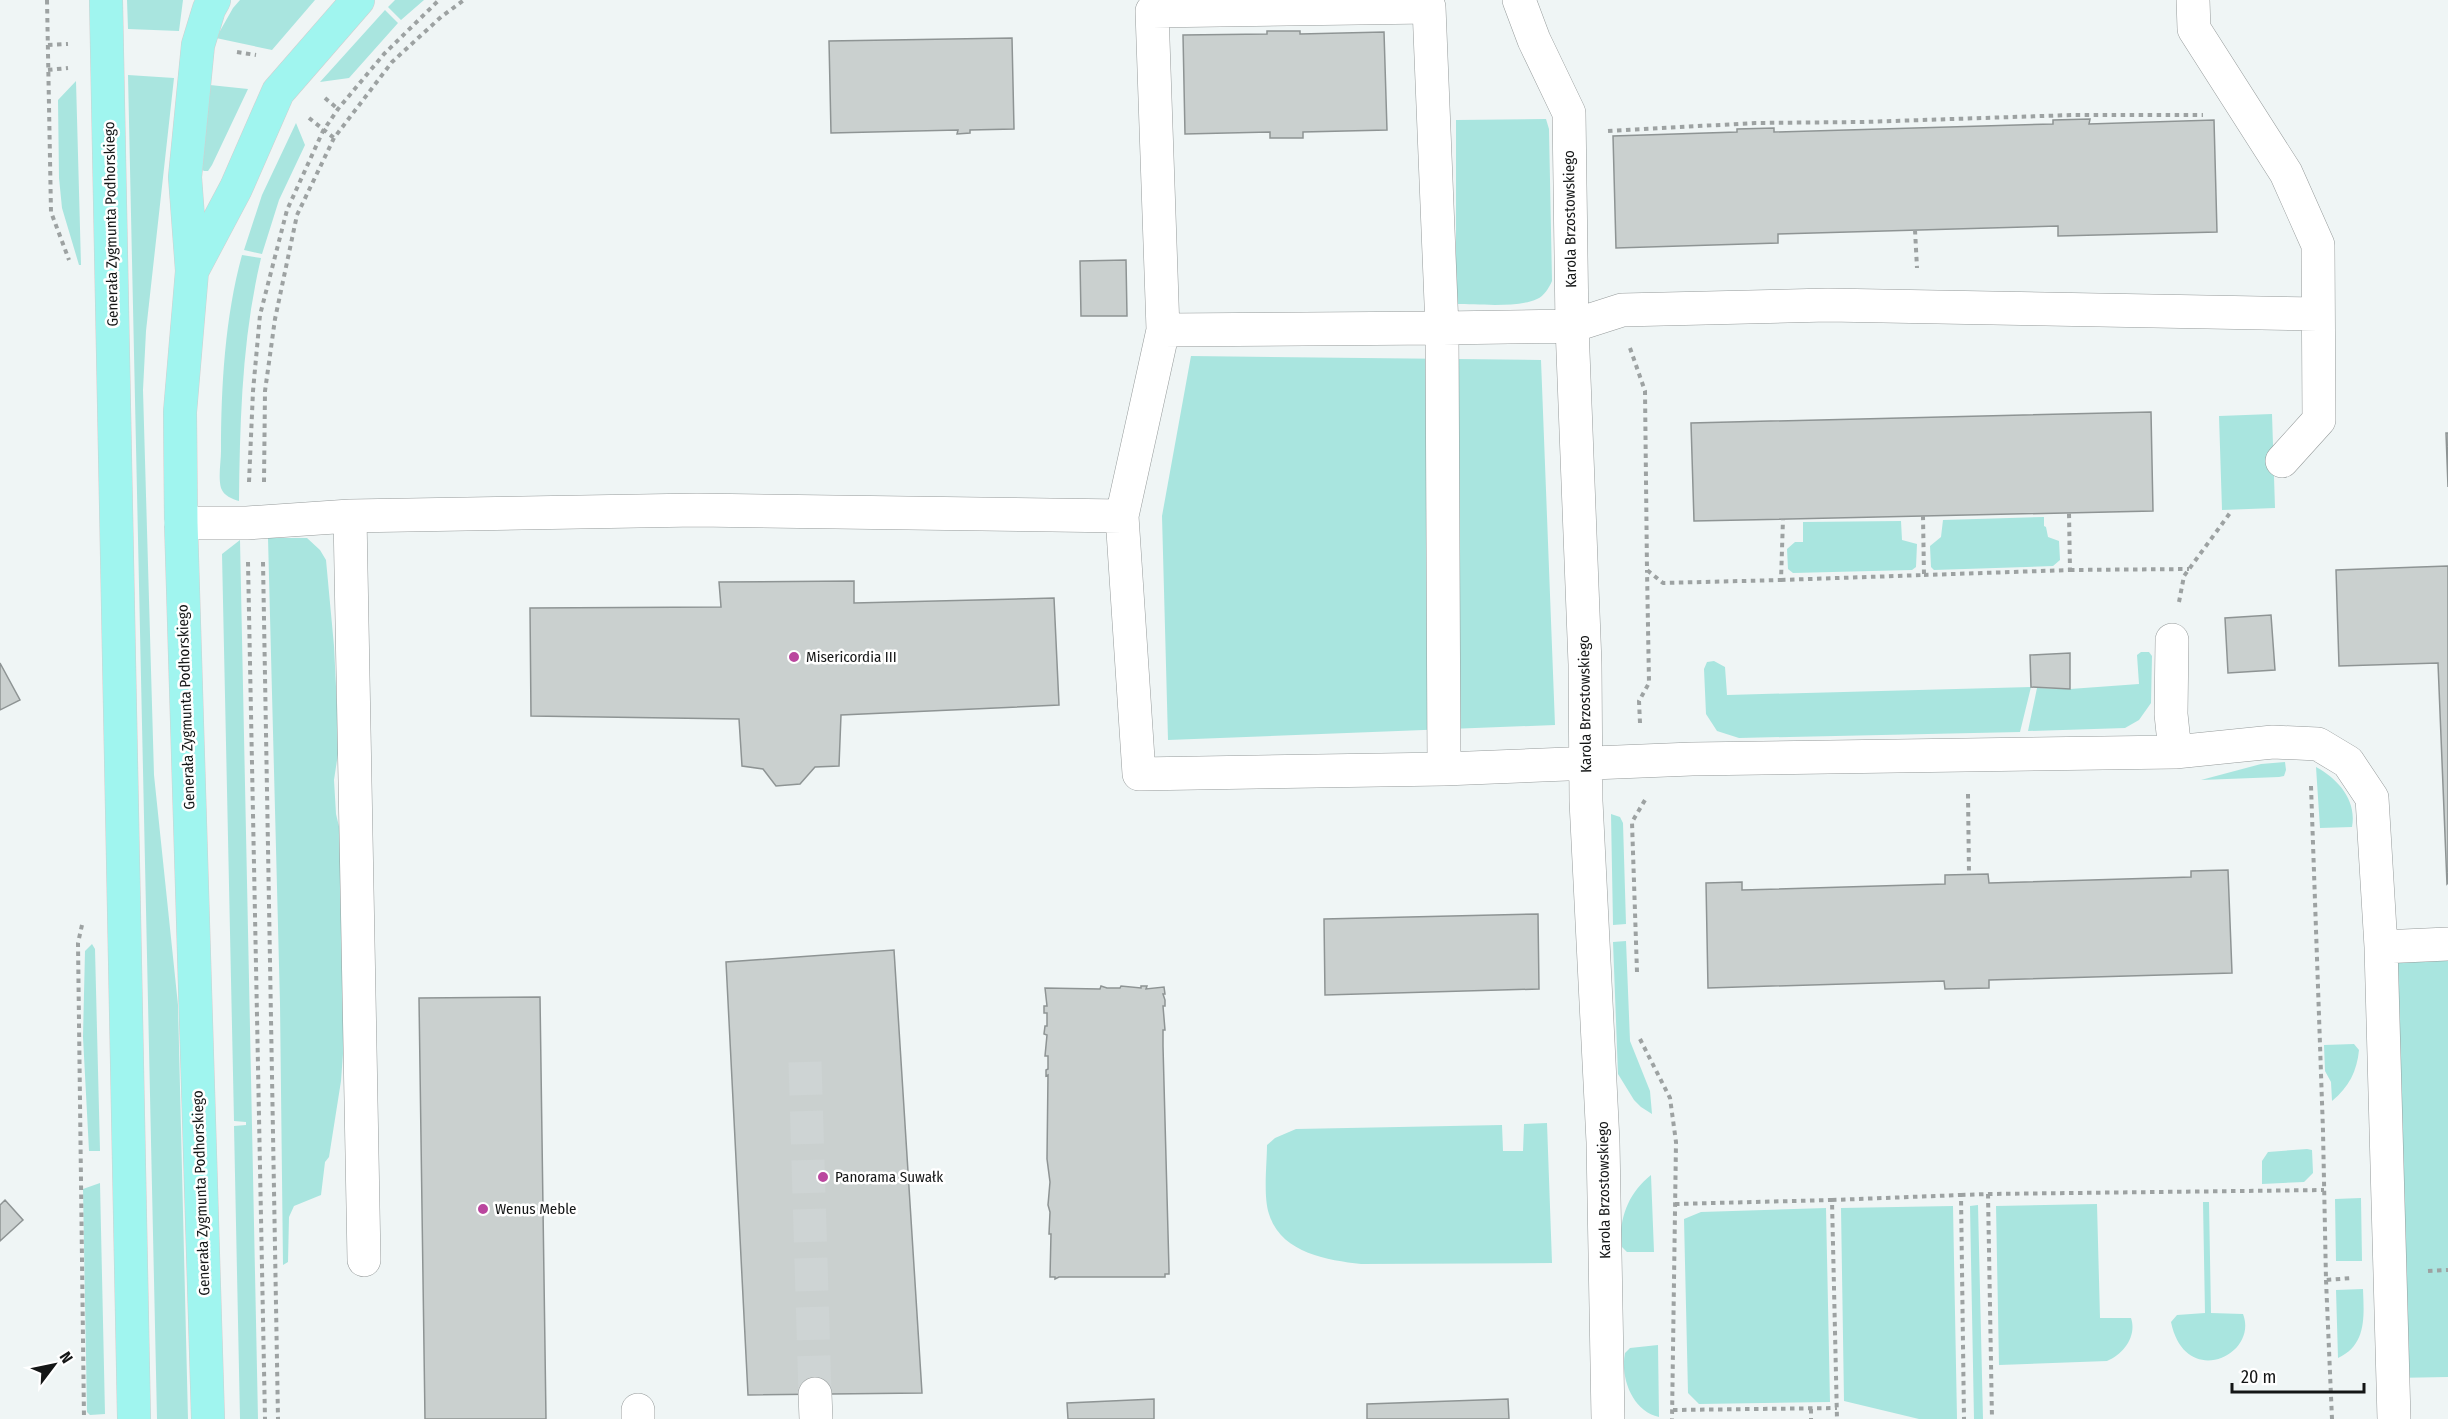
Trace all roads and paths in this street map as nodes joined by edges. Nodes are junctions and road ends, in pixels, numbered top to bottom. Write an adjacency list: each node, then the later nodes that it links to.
1 (47, 0): 12 (path)
2 (106, 0): 59 (main road, Generała Zygmunta Podhorskiego)
3 (214, 0): 13 (main road, Generała Zygmunta Podhorskiego)
4 (358, 0): 13 (main road)
5 (439, 0): 28 (path)
6 (464, 0): 28 (path)
7 (1519, 0): 17 (street, Karola Brzostowskiego)
8 (2193, 0): 9 (street)
9 (2244, 107): 10 (path); 16 (street)
10 (1605, 131)
11 (1915, 230): 14 (path)
12 (71, 262)
13 (192, 271): 27 (main road, Generała Zygmunta Podhorskiego)
14 (1917, 273)
15 (1622, 310): 16 (street); 17 (street); 32 (path)
16 (2318, 315): 20 (street)
17 (1572, 326): 18 (street); 35 (street, Karola Brzostowskiego)
18 (1443, 328): 19 (street); 19 (street); 36 (street)
19 (1163, 330): 24 (street)
20 (2282, 461)
21 (2069, 513): 30 (path)
22 (2230, 513): 29 (path)
23 (350, 516): 24 (street); 28 (street); 51 (street)
24 (1122, 516): 36 (street)
25 (1923, 516): 31 (path)
26 (1783, 519): 32 (path)
27 (181, 523): 28 (street); 60 (main road, Generała Zygmunta Podhorskiego)
28 (255, 523): 61 (path); 62 (path)
29 (2190, 569): 30 (path); 33 (path)
30 (2070, 570): 31 (path)
31 (1924, 575): 32 (path)
32 (1781, 580)
33 (2172, 640): 34 (street)
34 (2175, 752): 35 (street); 43 (street)
35 (1586, 765): 36 (street); 63 (street, Karola Brzostowskiego)
36 (1444, 768)
37 (2311, 780): 46 (path)
38 (1957, 793): 40 (path)
39 (1656, 801): 44 (path)
40 (1969, 874)
41 (85, 916): 58 (path)
42 (2448, 944): 43 (street)
43 (2381, 947): 53 (street)
44 (1638, 979)
45 (1638, 1037): 50 (path)
46 (2324, 1190): 47 (path); 54 (path)
47 (1988, 1194): 48 (path); 68 (path)
48 (1961, 1195): 49 (path); 67 (path)
49 (1832, 1200): 50 (path); 55 (path)
50 (1676, 1204): 57 (path)
51 (364, 1260)
52 (2448, 1270): 53 (path)
53 (2390, 1275): 54 (path); 70 (street)
54 (2326, 1280): 69 (path)
55 (1837, 1408): 56 (path); 66 (path)
56 (1811, 1409): 57 (path); 65 (path)
57 (1672, 1410): 64 (path)
58 (84, 1419)
59 (134, 1419)
60 (208, 1419)
61 (265, 1419)
62 (278, 1419)
63 (1608, 1419)
64 (1672, 1419)
65 (1811, 1419)
66 (1837, 1419)
67 (1964, 1419)
68 (1992, 1419)
69 (2332, 1419)
70 (2394, 1419)

